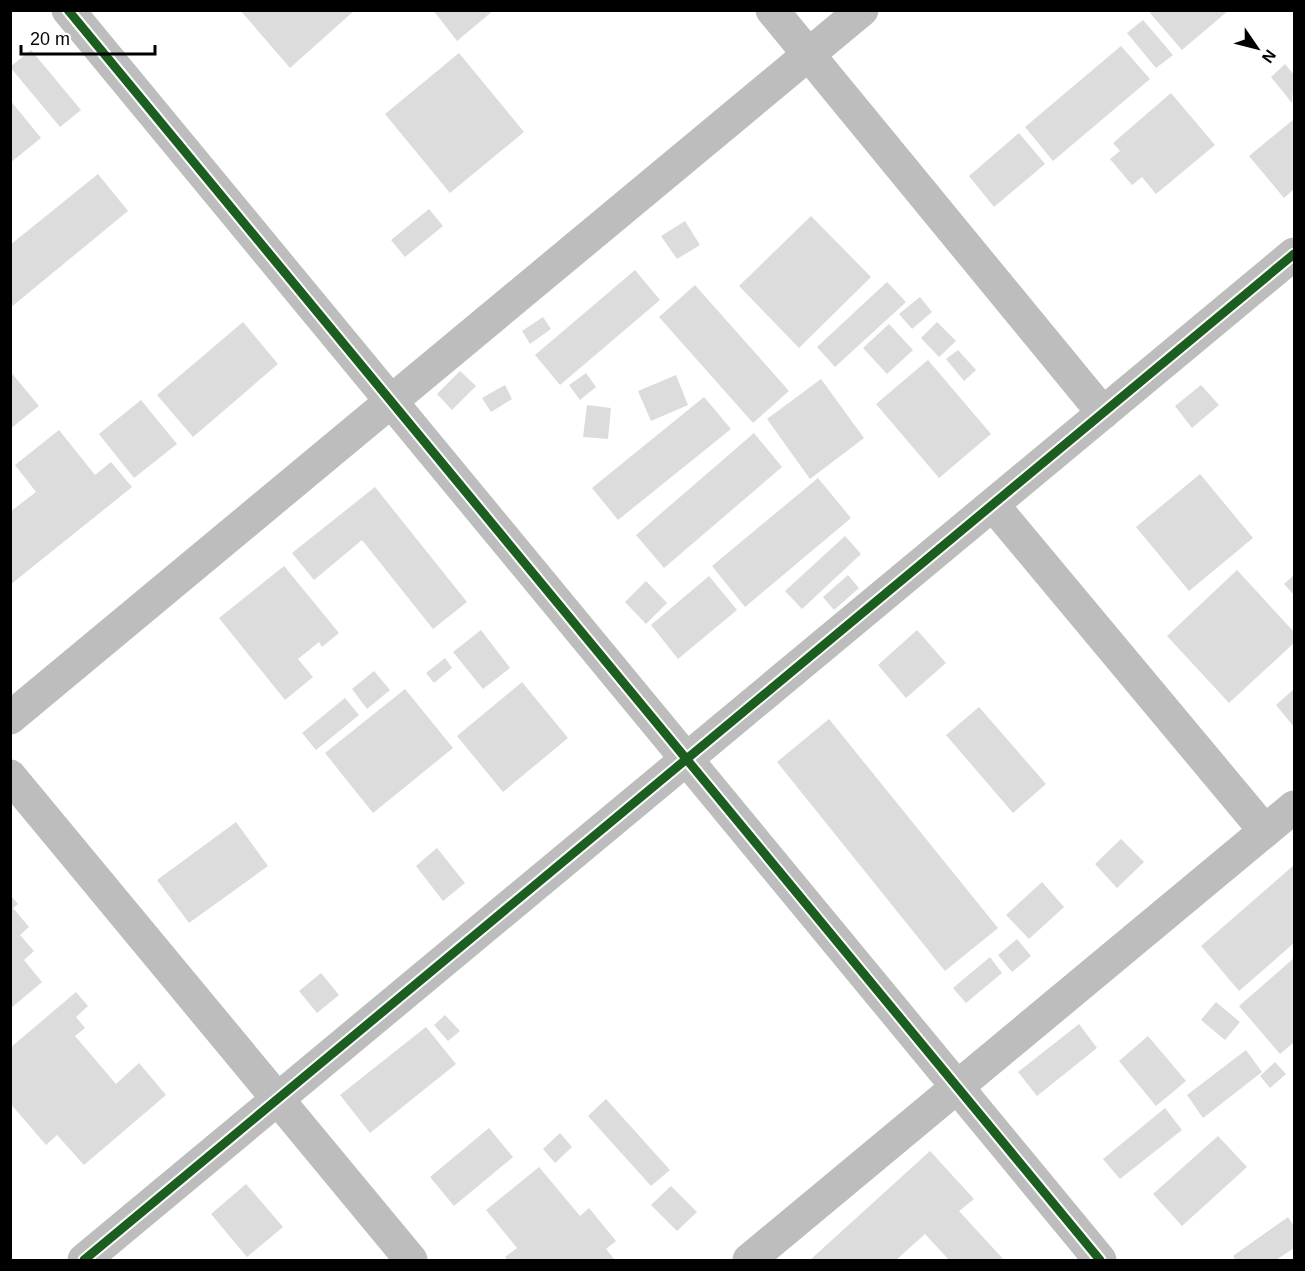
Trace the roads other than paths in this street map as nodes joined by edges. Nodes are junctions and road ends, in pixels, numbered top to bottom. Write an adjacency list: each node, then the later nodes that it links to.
1 (68, 10): 6 (street)
2 (772, 10): 4 (street)
3 (862, 10): 4 (street)
4 (808, 55): 6 (street); 7 (street)
5 (1294, 254): 7 (street)
6 (391, 401): 9 (street); 10 (street)
7 (1103, 412): 8 (street)
8 (993, 505): 10 (street); 13 (street)
9 (10, 717)
10 (687, 759): 14 (street); 15 (street)
11 (10, 776): 15 (street)
12 (1294, 807): 13 (street)
13 (1265, 831): 14 (street)
14 (957, 1087): 18 (street); 19 (street)
15 (278, 1099): 16 (street); 17 (street)
16 (84, 1260)
17 (411, 1260)
18 (749, 1260)
19 (1100, 1260)

